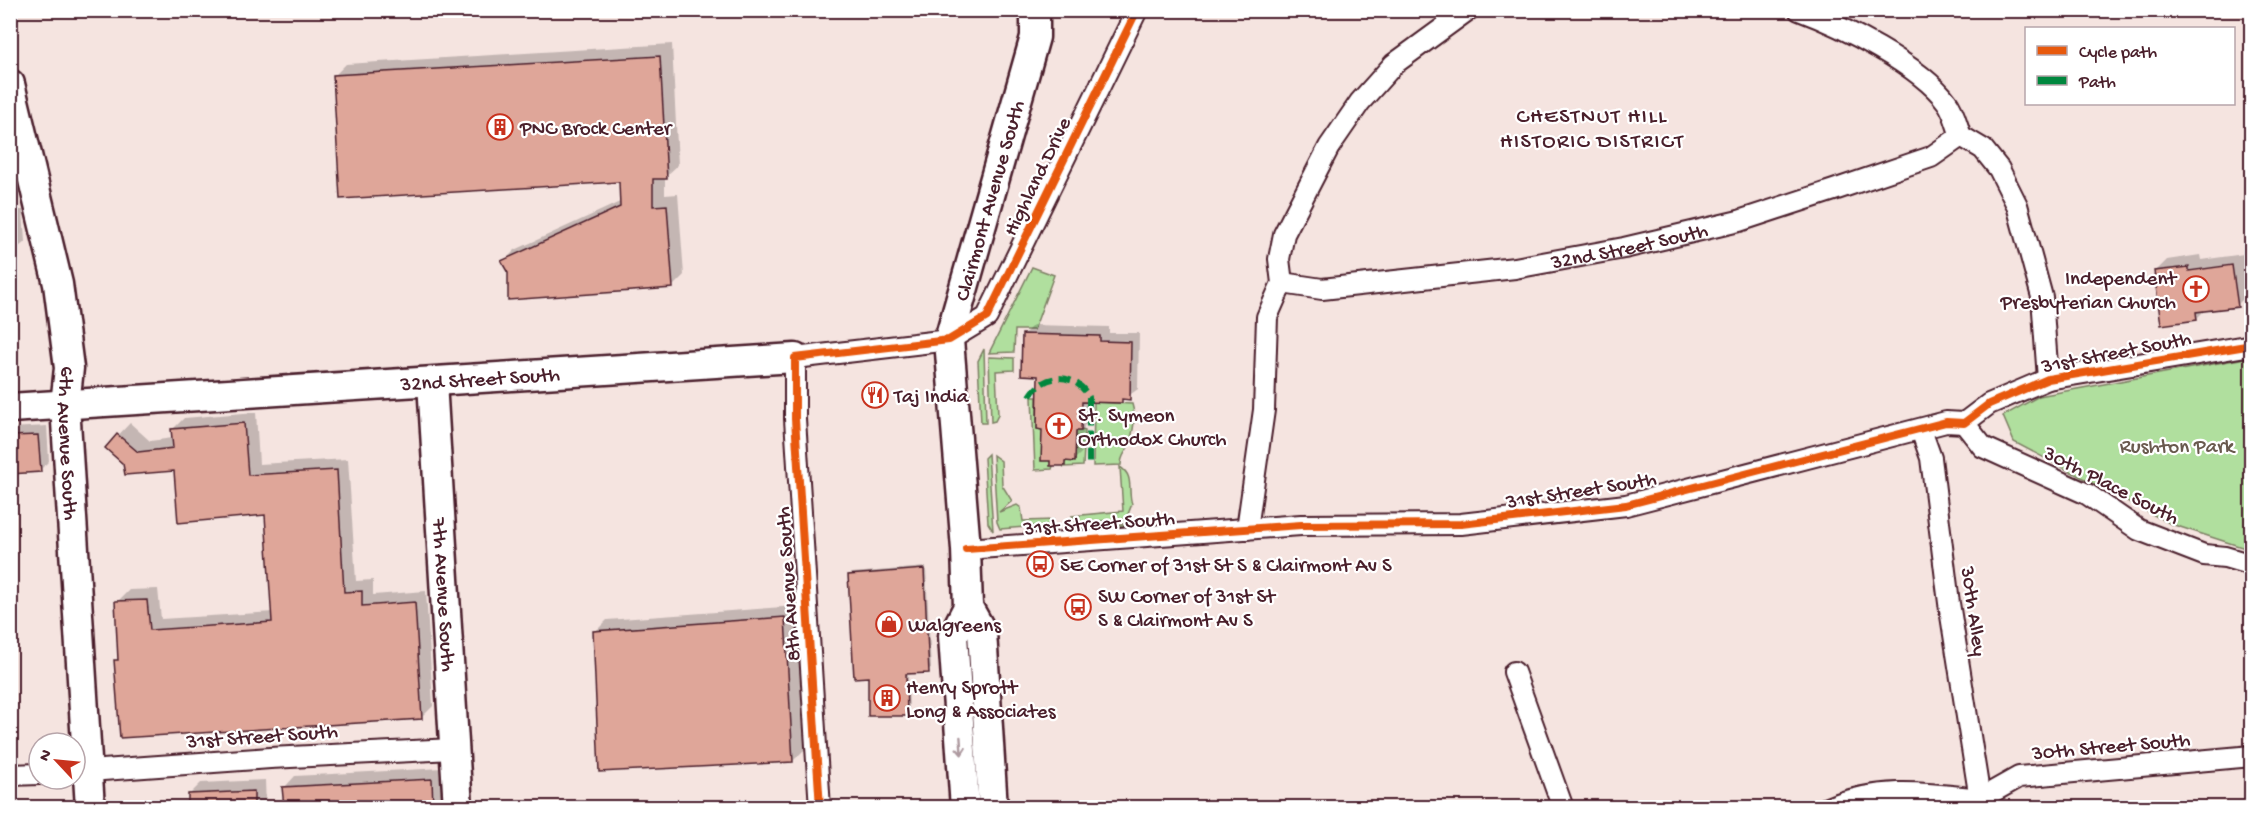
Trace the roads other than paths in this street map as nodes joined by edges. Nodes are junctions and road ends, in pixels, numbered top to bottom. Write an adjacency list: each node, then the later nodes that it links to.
1 (1035, 10): 8 (main road, Clairmont Avenue South)
2 (1137, 10): 8 (street, Highland Drive)
3 (1468, 10): 7 (street)
4 (1799, 10): 6 (street)
5 (10, 84): 13 (main road, 6th Avenue South)
6 (1961, 136): 7 (street, 32nd Street South); 11 (street)
7 (1282, 283): 17 (street)
8 (949, 340): 10 (street, 32nd Street South); 18 (main road, Clairmont Avenue South)
9 (2252, 345): 11 (street, 31st Street South)
10 (795, 358): 12 (main road, 32nd Street South); 32 (street, 8th Avenue South)
11 (2048, 379): 15 (street, 31st Street South)
12 (432, 381): 13 (main road, 32nd Street South); 23 (main road, 7th Avenue South)
13 (65, 405): 14 (main road, 32nd Street South); 22 (main road, 6th Avenue South)
14 (10, 408)
15 (1964, 423): 16 (street, 31st Street South); 19 (street, 30th Place South)
16 (1921, 430): 17 (street, 31st Street South); 29 (street, 30th Alley)
17 (1247, 529): 18 (street, 31st Street South)
18 (966, 549): 20 (main road, Clairmont Avenue South)
19 (2252, 565)
20 (968, 607): 33 (main road, Clairmont Avenue South, one-way to 33); 34 (main road, Clairmont Avenue South)
21 (1514, 672): 35 (street)
22 (79, 731)
23 (453, 749): 25 (street, 31st Street South); 31 (main road, 7th Avenue South)
24 (2252, 756): 29 (street, 30th Street South)
25 (87, 771)
26 (27, 774): 27 (street)
27 (10, 775)
28 (86, 791): 30 (main road, 6th Avenue South)
29 (1982, 803): 36 (street)
30 (90, 807)
31 (458, 807)
32 (820, 807)
33 (965, 807)
34 (993, 807)
35 (1563, 807)
36 (1827, 807)

